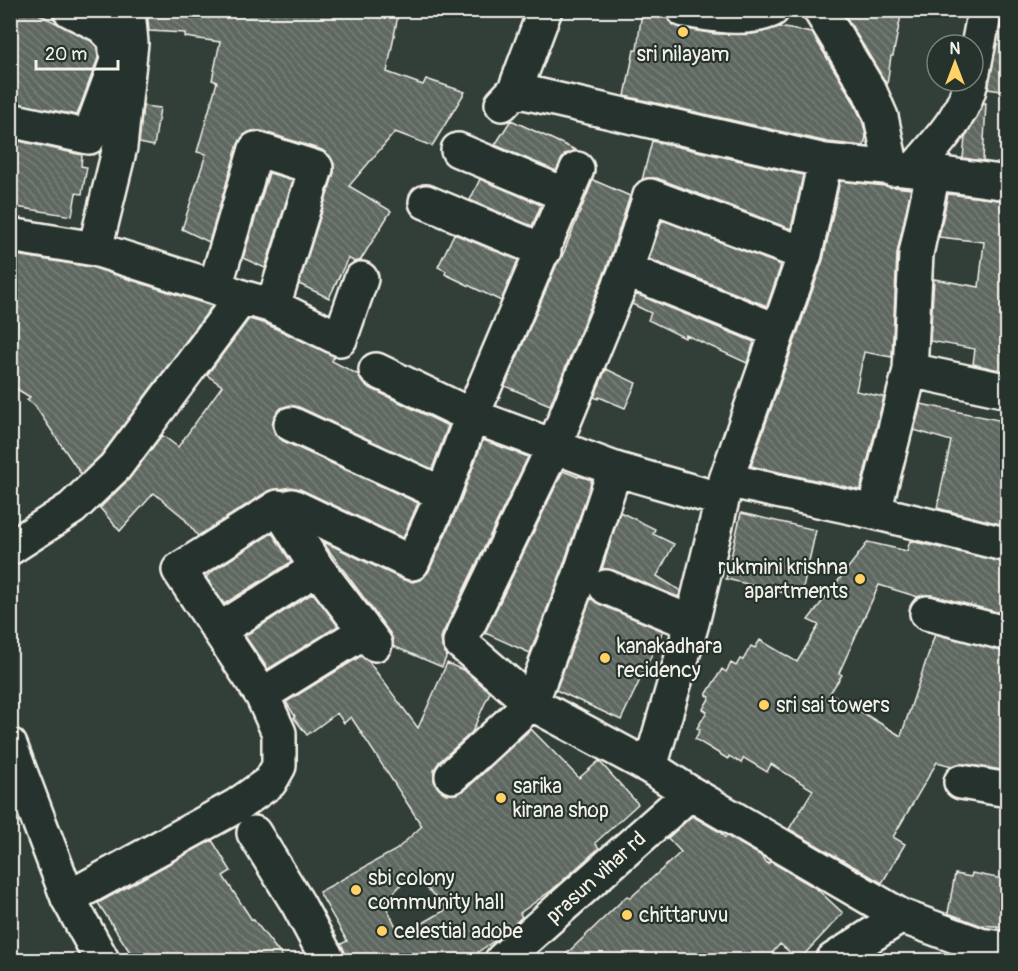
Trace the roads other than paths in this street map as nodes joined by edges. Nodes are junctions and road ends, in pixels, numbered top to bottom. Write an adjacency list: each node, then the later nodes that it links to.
1 (70, 10): 10 (street)
2 (128, 10): 17 (street)
3 (545, 10): 12 (street)
4 (684, 10): 5 (street)
5 (772, 10)
6 (820, 10): 13 (street)
7 (985, 10): 8 (street)
8 (981, 33)
9 (967, 93): 13 (street)
10 (10, 120)
11 (458, 150): 18 (street)
12 (825, 161): 13 (street); 19 (street)
13 (913, 171): 14 (street); 26 (street)
14 (1008, 183)
15 (426, 202): 18 (street)
16 (10, 234): 17 (street)
17 (95, 249): 22 (street)
18 (544, 251): 28 (street)
19 (805, 254): 20 (street); 24 (street)
20 (626, 270): 24 (street); 30 (street)
21 (361, 279): 23 (street)
22 (228, 292): 23 (street); 23 (street); 37 (street)
23 (273, 306)
24 (778, 331): 32 (street)
25 (376, 370): 28 (street)
26 (910, 370): 27 (street); 35 (street)
27 (1008, 391)
28 (472, 416): 30 (street); 33 (street)
29 (291, 424): 33 (street)
30 (554, 446): 31 (street); 45 (street)
31 (615, 469): 32 (street); 45 (street)
32 (724, 490): 35 (street); 41 (street)
33 (443, 494): 34 (street)
34 (292, 506)
35 (874, 512): 36 (street)
36 (1008, 545)
37 (10, 548)
38 (317, 568): 42 (street); 42 (street); 44 (street)
39 (606, 587): 41 (street)
40 (927, 613): 43 (street)
41 (692, 623): 47 (street)
42 (219, 630): 44 (street)
43 (1008, 634)
44 (262, 695): 53 (street)
45 (531, 703): 47 (street); 48 (street)
46 (10, 745): 53 (street)
47 (651, 767): 51 (street)
48 (452, 776)
49 (961, 782): 50 (street)
50 (1008, 790)
51 (690, 793): 54 (street); 58 (street, prasun vihar rd)
52 (254, 832): 57 (street)
53 (69, 898): 56 (street)
54 (901, 916): 55 (street); 59 (street)
55 (988, 951)
56 (102, 960)
57 (328, 960)
58 (502, 960)
59 (833, 960)

